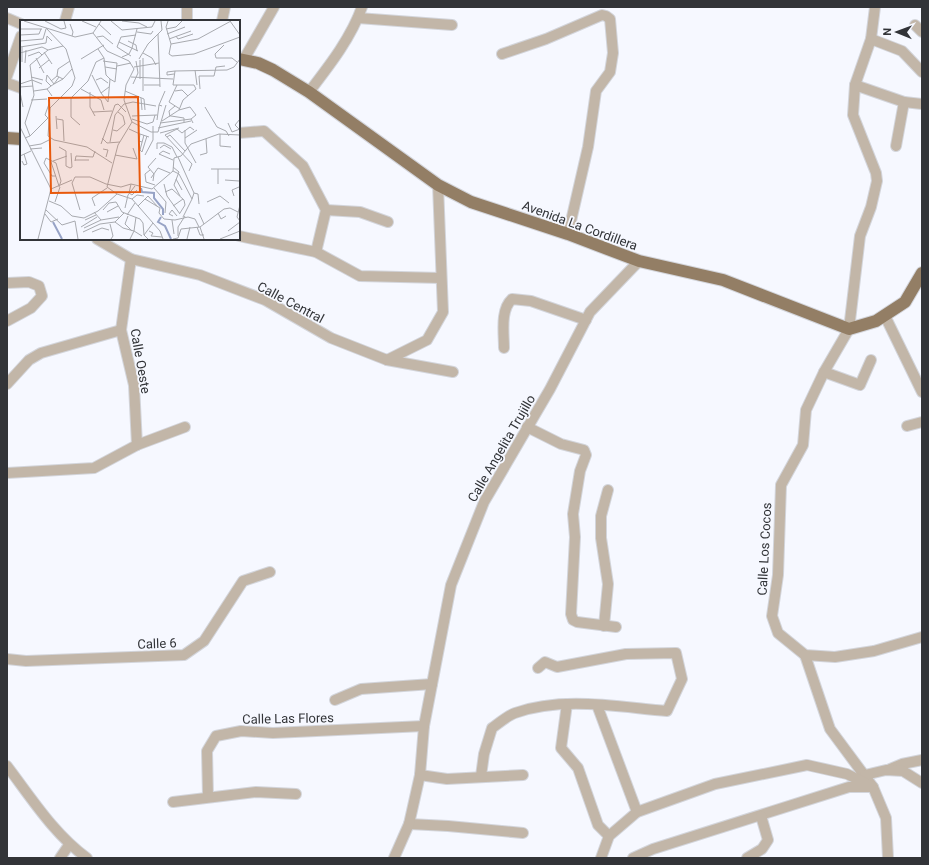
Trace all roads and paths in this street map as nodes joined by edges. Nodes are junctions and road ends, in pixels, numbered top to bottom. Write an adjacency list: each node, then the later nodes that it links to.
1 (69, 7): 9 (street)
2 (187, 7): 10 (street)
3 (225, 7): 11 (street)
4 (274, 7): 17 (street)
5 (362, 7): 8 (street)
6 (876, 7): 15 (street)
7 (7, 18): 12 (street)
8 (358, 18): 13 (street); 23 (street)
9 (65, 20)
10 (187, 20)
11 (222, 20)
12 (20, 24)
13 (452, 25)
14 (20, 39): 19 (street)
15 (871, 39): 18 (street); 21 (street)
16 (502, 54): 33 (street)
17 (242, 59): 23 (main road, Avenida La Cordillera)
18 (922, 72)
19 (7, 76)
20 (7, 83): 22 (street)
21 (855, 85): 24 (street); 45 (street)
22 (20, 88)
23 (309, 92): 30 (main road, Avenida La Cordillera)
24 (904, 102): 25 (street); 29 (street)
25 (922, 104)
26 (240, 134): 31 (street)
27 (7, 138): 28 (main road)
28 (20, 139)
29 (896, 146)
30 (438, 185): 33 (main road, Avenida La Cordillera); 40 (street)
31 (326, 210): 32 (street); 36 (street)
32 (388, 222)
33 (568, 234): 38 (main road, Avenida La Cordillera)
34 (240, 236): 36 (street)
35 (99, 240): 37 (street, Calle Central)
36 (316, 252): 40 (street)
37 (131, 259): 46 (street, Calle Oeste); 48 (street, Calle Central)
38 (639, 261): 43 (street, Calle Angelita Trujillo); 45 (main road, Avenida La Cordillera)
39 (922, 273): 42 (main road)
40 (441, 278): 48 (street)
41 (7, 283): 44 (street)
42 (885, 316): 45 (main road); 53 (street)
43 (586, 320): 47 (street); 57 (street, Calle Angelita Trujillo)
44 (7, 321)
45 (849, 329): 51 (street, Calle Los Cocos)
46 (121, 330): 52 (street); 58 (street, Calle Oeste)
47 (504, 348)
48 (387, 360): 50 (street, Calle Central)
49 (871, 360): 51 (street)
50 (453, 372)
51 (824, 372): 65 (street, Calle Los Cocos)
52 (7, 384)
53 (922, 392)
54 (922, 422): 55 (street)
55 (907, 426)
56 (185, 427): 58 (street)
57 (527, 428): 62 (street); 68 (street, Calle Angelita Trujillo)
58 (137, 445): 59 (street)
59 (7, 473)
60 (608, 490): 62 (street)
61 (270, 572): 66 (street, Calle 6)
62 (604, 626): 63 (street)
63 (616, 627)
64 (922, 637): 65 (street)
65 (805, 655): 78 (street)
66 (7, 659)
67 (538, 668): 71 (street)
68 (432, 684): 69 (street); 72 (street, Calle Angelita Trujillo)
69 (335, 700)
70 (567, 704): 71 (street); 79 (street); 89 (street)
71 (597, 705): 85 (street)
72 (424, 726): 76 (street, Calle Angelita Trujillo); 83 (street, Calle Las Flores)
73 (922, 760): 75 (street)
74 (7, 766): 90 (street)
75 (886, 770): 78 (street); 80 (street)
76 (420, 775): 79 (street); 87 (street, Calle Angelita Trujillo)
77 (523, 775): 79 (street)
78 (865, 775): 81 (street)
79 (481, 776)
80 (922, 784)
81 (873, 787): 85 (street); 86 (street); 97 (street)
82 (296, 794): 83 (street)
83 (208, 798): 84 (street)
84 (173, 802)
85 (637, 812): 89 (street)
86 (761, 816): 95 (street); 96 (street)
87 (409, 824): 88 (street); 93 (street, Calle Angelita Trujillo)
88 (523, 833)
89 (609, 836): 94 (street)
90 (69, 845): 91 (street); 92 (street)
91 (60, 858)
92 (87, 858)
93 (394, 858)
94 (601, 858)
95 (632, 858)
96 (747, 858)
97 (888, 858)

